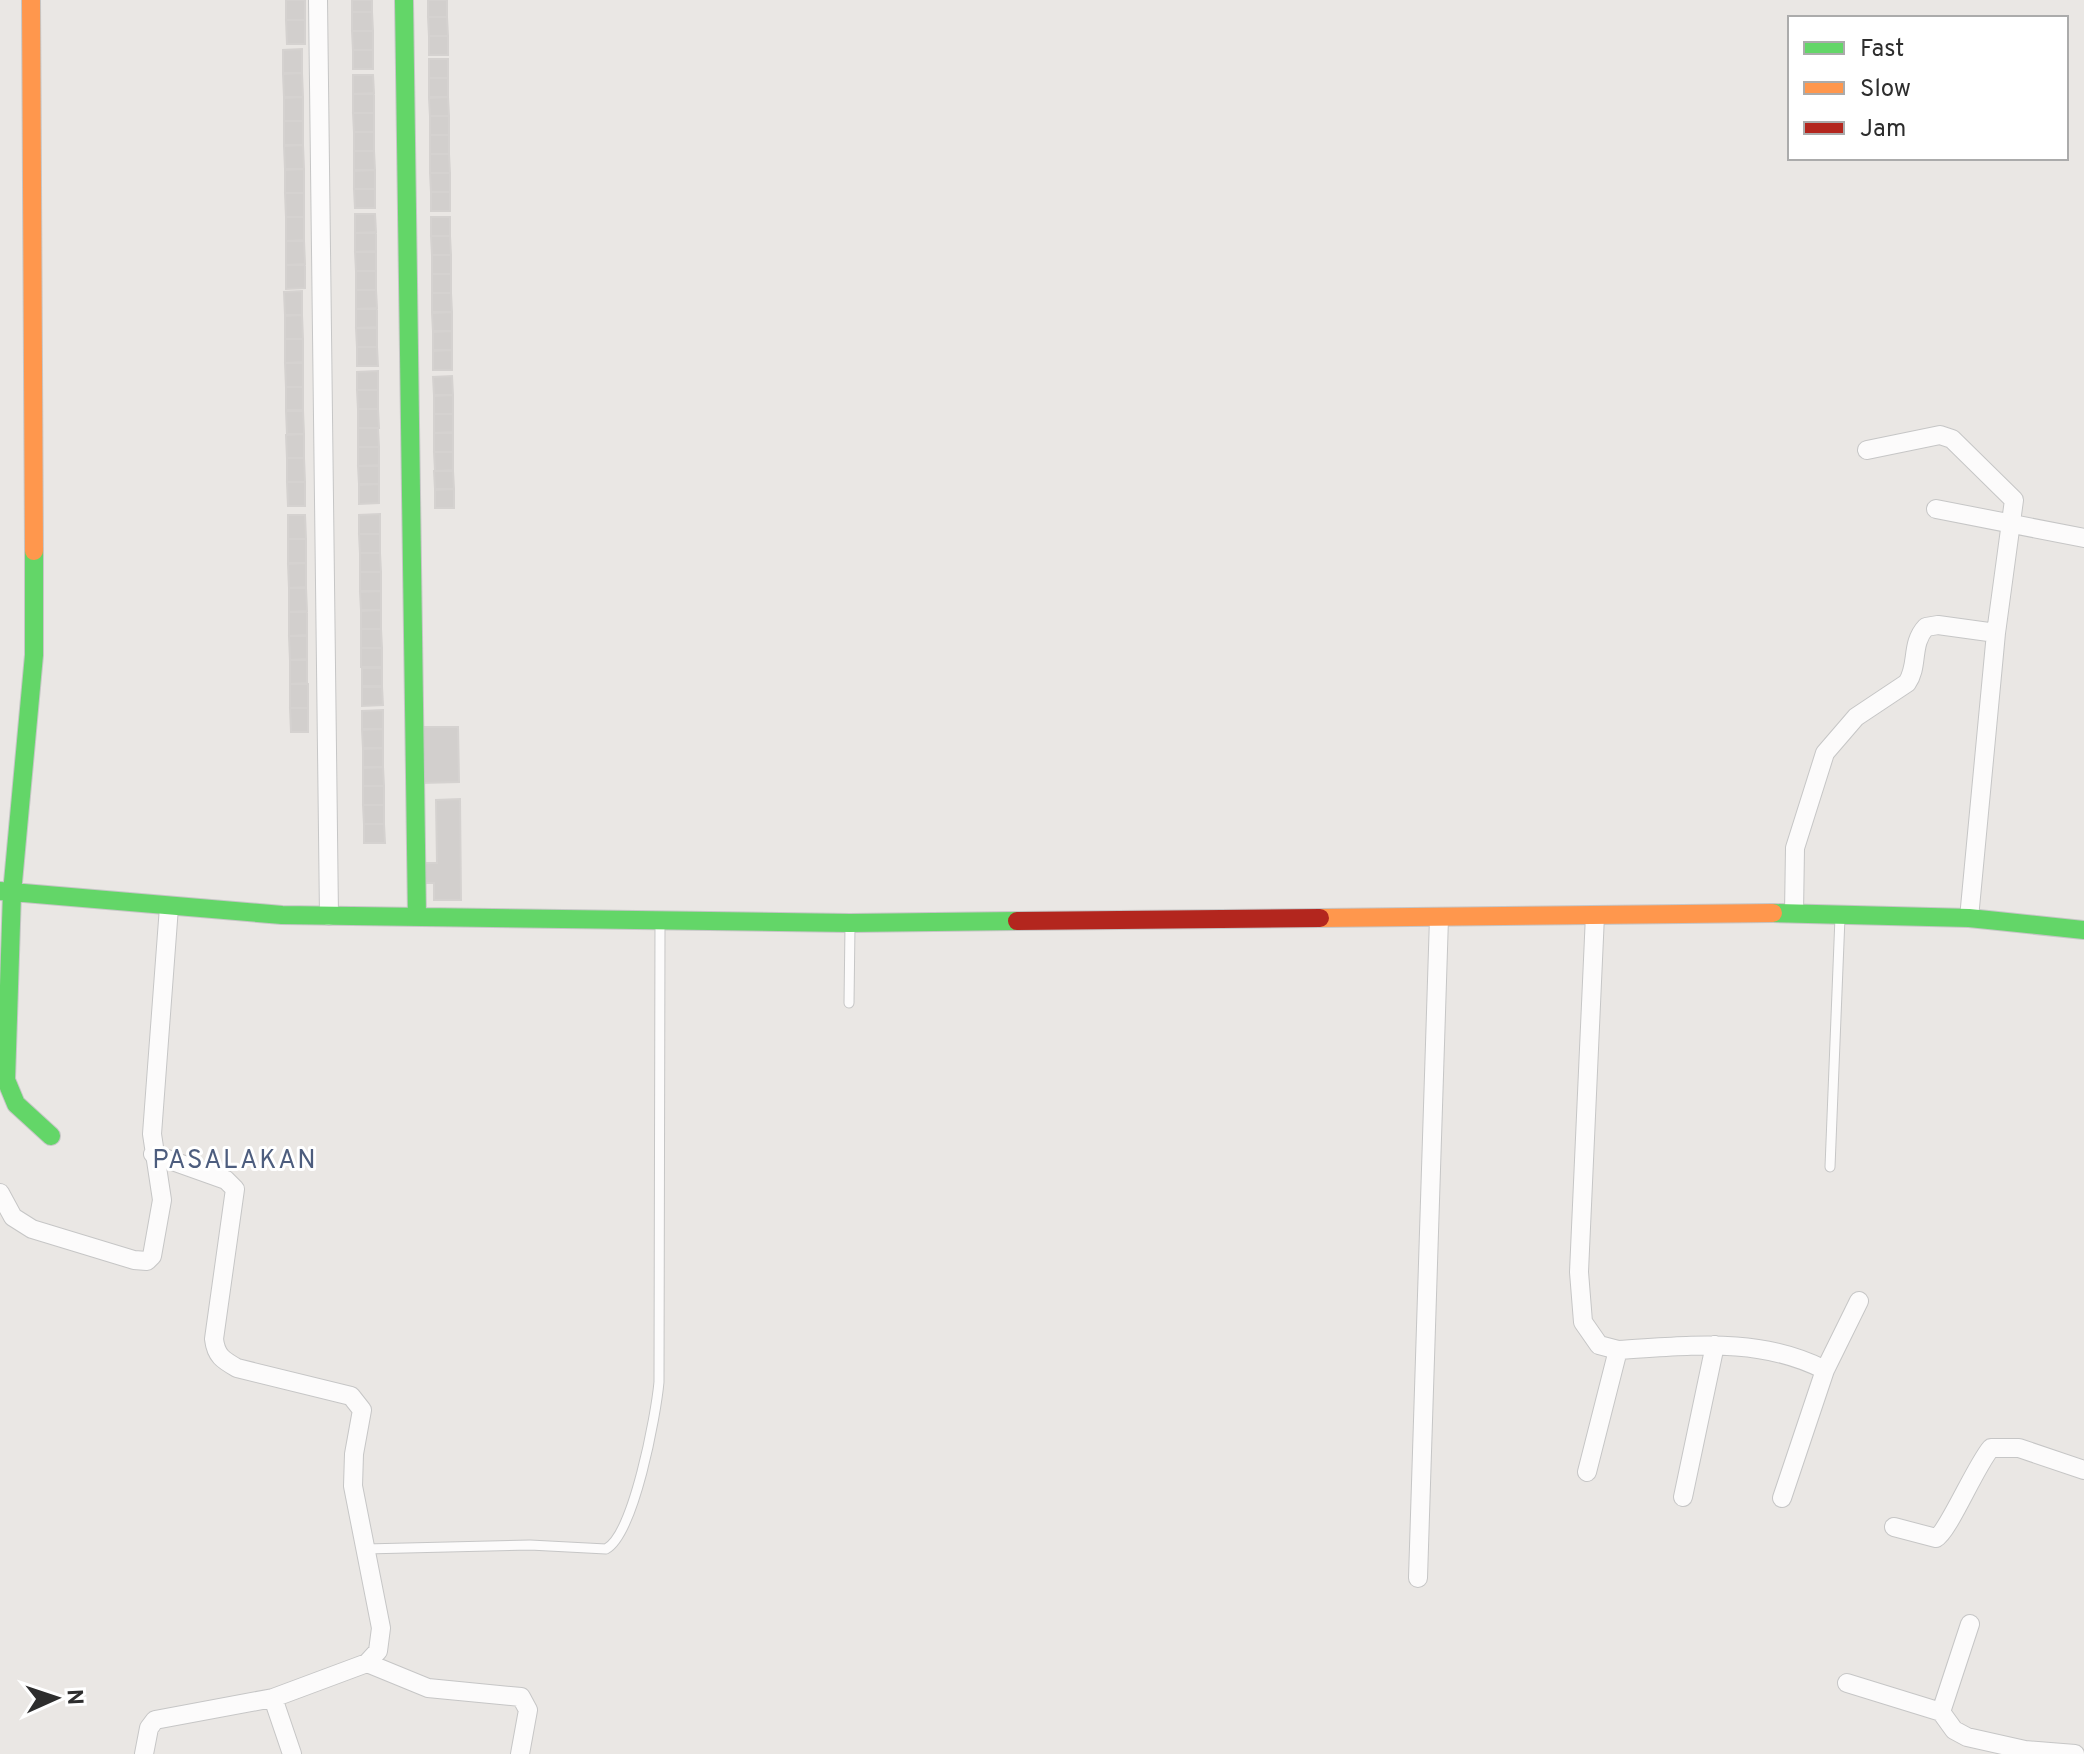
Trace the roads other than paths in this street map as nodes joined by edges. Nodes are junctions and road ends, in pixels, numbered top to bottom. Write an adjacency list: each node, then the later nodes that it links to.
1 (31, 0): 9 (street)
2 (318, 0): 14 (street)
3 (404, 0): 15 (street)
4 (1867, 450): 6 (street)
5 (1936, 509): 6 (street)
6 (2012, 523): 7 (street); 8 (street)
7 (2084, 538)
8 (1996, 633): 11 (street); 17 (street)
9 (6, 892): 10 (street); 22 (street)
10 (169, 907): 14 (street); 23 (street)
11 (1794, 913): 12 (street); 13 (street)
12 (1840, 914): 17 (street); 24 (lane)
13 (1595, 915): 16 (street); 28 (street)
14 (329, 916): 15 (street)
15 (417, 917): 18 (street)
16 (1439, 918): 19 (street); 36 (street)
17 (1969, 918): 20 (street)
18 (660, 919): 19 (street); 35 (lane)
19 (850, 923): 21 (lane)
20 (2084, 930)
21 (849, 1003)
22 (51, 1136)
23 (153, 1154): 25 (street); 35 (street)
24 (1830, 1167)
25 (0, 1193)
26 (1859, 1301): 29 (street)
27 (1715, 1345): 28 (street); 29 (street); 32 (street)
28 (1618, 1350): 31 (street)
29 (1825, 1370): 33 (street)
30 (2084, 1470): 34 (street)
31 (1587, 1472)
32 (1683, 1497)
33 (1782, 1498)
34 (1894, 1527)
35 (365, 1549): 38 (street)
36 (1418, 1578)
37 (1970, 1624): 41 (street)
38 (367, 1663): 40 (street); 44 (street)
39 (1847, 1683): 41 (street)
40 (273, 1698): 42 (street); 43 (street)
41 (1941, 1712): 45 (street)
42 (144, 1754)
43 (292, 1754)
44 (520, 1754)
45 (2075, 1754)

